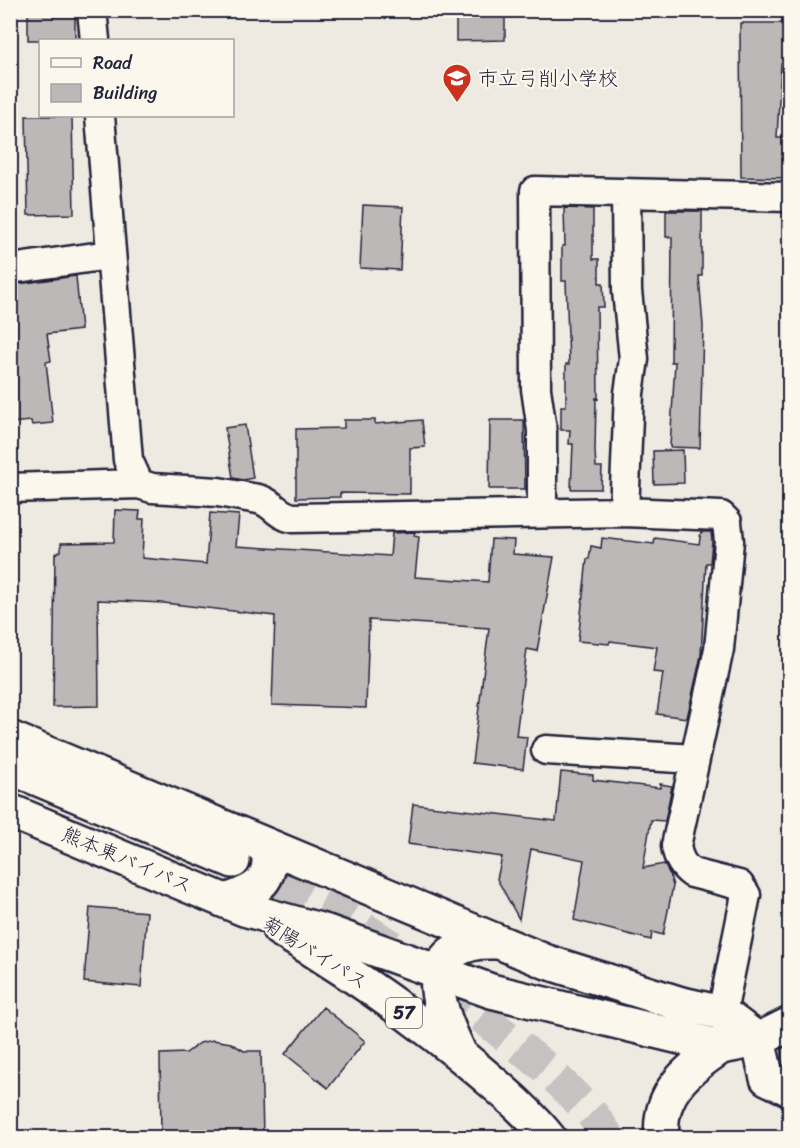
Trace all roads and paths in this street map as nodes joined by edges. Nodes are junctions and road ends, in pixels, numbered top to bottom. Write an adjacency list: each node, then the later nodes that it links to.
1 (92, 10): 2 (street)
2 (94, 39)
3 (100, 117): 6 (street)
4 (626, 194): 5 (street); 10 (street); 11 (street)
5 (789, 197)
6 (109, 255): 7 (street); 8 (street)
7 (10, 270)
8 (139, 484): 9 (street); 11 (street)
9 (10, 489)
10 (624, 512): 11 (street); 14 (street)
11 (542, 513)
12 (10, 738): 17 (main road)
13 (546, 750): 14 (street)
14 (695, 759): 21 (street)
15 (10, 767): 17 (main road, 熊本東バイパス)
16 (10, 812): 18 (main road, 熊本東バイパス / 57)
17 (244, 851): 18 (main road); 19 (main road)
18 (235, 904): 20 (main road); 25 (main road, 菊陽バイパス / 57)
19 (499, 942): 20 (main road); 21 (main road)
20 (439, 972): 24 (main road); 25 (main road)
21 (722, 1013): 23 (main road)
22 (789, 1024): 23 (main road)
23 (774, 1042): 24 (main road); 26 (main road)
24 (721, 1047): 28 (main road)
25 (460, 1054): 27 (main road, 菊陽バイパス / 57)
26 (789, 1089)
27 (549, 1137)
28 (662, 1137)

